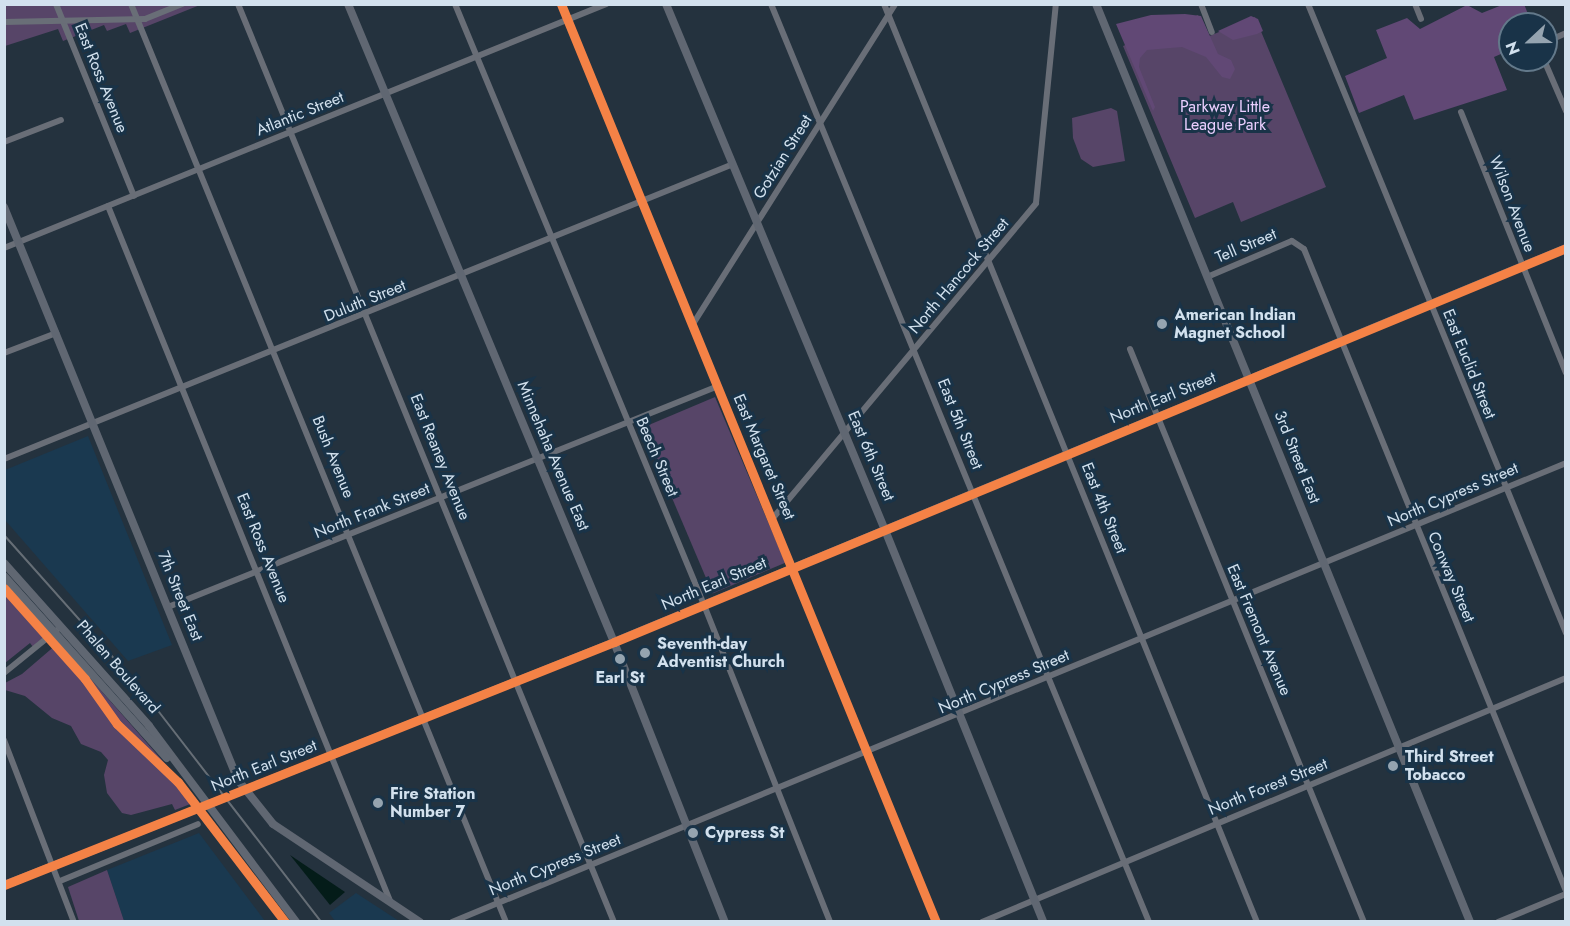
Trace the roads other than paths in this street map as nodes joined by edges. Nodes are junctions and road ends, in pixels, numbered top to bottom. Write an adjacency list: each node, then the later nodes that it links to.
1 (56, 4): 21 (street, East Ross Avenue)
2 (131, 4): 19 (street, Bush Avenue)
3 (182, 4): 19 (street)
4 (238, 4): 32 (street, East Reaney Avenue)
5 (348, 4): 27 (street, Minnehaha Avenue East)
6 (455, 4): 25 (street, Beech Street)
7 (561, 4): 22 (street, East Margaret Street)
8 (606, 4): 22 (street, Atlantic Street)
9 (666, 4): 34 (street, East 6th Street)
10 (771, 4): 31 (street, East 5th Street)
11 (884, 4): 18 (street, East 4th Street)
12 (895, 4): 18 (street, Gotzian Street)
13 (1056, 4): 46 (street, North Hancock Street)
14 (1096, 4): 49 (street, 3rd Street East)
15 (1201, 4): 24 (street)
16 (1308, 4): 50 (street, East Euclid Street)
17 (1415, 4): 20 (street)
18 (889, 15): 31 (street, Gotzian Street); 46 (street, East 4th Street)
19 (136, 18): 21 (street); 35 (street, Bush Avenue)
20 (1421, 18)
21 (62, 19): 23 (street); 36 (street, East Ross Avenue)
22 (568, 20): 25 (street, Atlantic Street); 37 (street, East Margaret Street)
23 (4, 22)
24 (1212, 32)
25 (477, 58): 27 (street, Atlantic Street); 41 (street, Beech Street)
26 (1549, 72): 28 (street)
27 (386, 94): 32 (street, Atlantic Street); 48 (street, Minnehaha Avenue East)
28 (1566, 111)
29 (1461, 112): 47 (street, Wilson Avenue)
30 (61, 120): 33 (street)
31 (820, 122): 40 (street, Gotzian Street); 56 (street, East 5th Street)
32 (291, 132): 35 (street, Atlantic Street); 51 (street, East Reaney Avenue)
33 (4, 142)
34 (733, 164): 37 (street, Duluth Street); 40 (street, East 6th Street)
35 (200, 169): 36 (street, Atlantic Street); 57 (street, Bush Avenue)
36 (134, 196): 38 (street, Atlantic Street)
37 (642, 202): 41 (street, Duluth Street); 52 (street, East Margaret Street)
38 (108, 206): 42 (street, Atlantic Street); 62 (street, East Ross Avenue)
39 (4, 207): 42 (street, 7th Street East)
40 (758, 223): 52 (street, Gotzian Street); 66 (street, East 6th Street)
41 (552, 239): 48 (street, Duluth Street); 64 (street, Beech Street)
42 (19, 242): 44 (street, Atlantic Street); 53 (street, 7th Street East)
43 (1297, 242): 49 (street, Tell Street); 54 (street, Conway Street)
44 (4, 248)
45 (1566, 248): 47 (street, North Earl Street)
46 (989, 261): 56 (street, North Hancock Street); 67 (street, East 4th Street)
47 (1522, 267): 50 (street, North Earl Street); 59 (street, Wilson Avenue)
48 (462, 277): 51 (street, Duluth Street); 69 (street, Minnehaha Avenue East)
49 (1207, 277): 60 (street, 3rd Street East)
50 (1430, 304): 54 (street, North Earl Street); 71 (street, East Euclid Street)
51 (367, 315): 57 (street, Duluth Street); 73 (street, East Reaney Avenue)
52 (693, 324): 61 (street, East Margaret Street)
53 (56, 333): 58 (street); 65 (street, 7th Street East)
54 (1340, 341): 60 (street, North Earl Street); 75 (street, Conway Street)
55 (1130, 349): 63 (street, East Fremont Avenue)
56 (916, 350): 66 (street, North Hancock Street); 72 (street, East 5th Street)
57 (275, 352): 62 (street, Duluth Street); 77 (street, Bush Avenue)
58 (4, 353)
59 (1566, 373)
60 (1249, 379): 63 (street, North Earl Street); 79 (street, 3rd Street East)
61 (718, 386): 64 (street, North Frank Street); 74 (street, East Margaret Street)
62 (184, 388): 65 (street, Duluth Street); 81 (street, East Ross Avenue)
63 (1158, 418): 67 (street, North Earl Street); 83 (street, East Fremont Avenue)
64 (628, 423): 69 (street, North Frank Street); 84 (street, Beech Street)
65 (93, 425): 68 (street, Duluth Street); 85 (street, 7th Street East)
66 (845, 434): 74 (street, North Hancock Street); 76 (street, East 6th Street)
67 (1067, 454): 72 (street, North Earl Street); 88 (street, East 4th Street)
68 (4, 459)
69 (538, 460): 73 (street, North Frank Street); 89 (street, Minnehaha Avenue East)
70 (1566, 463): 71 (street, North Cypress Street)
71 (1505, 487): 75 (street, North Cypress Street); 87 (street, East Euclid Street)
72 (973, 493): 76 (street, North Earl Street); 91 (street, East 5th Street)
73 (442, 498): 77 (street, North Frank Street); 93 (street, East Reaney Avenue)
74 (773, 518): 80 (street, East Margaret Street)
75 (1415, 526): 79 (street, North Cypress Street); 94 (street, Conway Street)
76 (885, 530): 80 (street, North Earl Street); 95 (street, East 6th Street)
77 (350, 535): 81 (street, North Frank Street); 96 (street, Bush Avenue)
78 (4, 562): 86 (street, Phalen Boulevard)
79 (1324, 563): 83 (street, North Cypress Street); 98 (street, 3rd Street East)
80 (793, 568): 84 (street, North Earl Street); 99 (street, East Margaret Street)
81 (258, 571): 85 (street, North Frank Street); 100 (street, East Ross Avenue)
82 (4, 576): 86 (street, Phalen Boulevard)
83 (1232, 602): 88 (street, North Cypress Street); 101 (street, East Fremont Avenue)
84 (702, 605): 89 (street, North Earl Street); 102 (street, Beech Street)
85 (168, 607): 113 (street, 7th Street East)
86 (59, 628): 90 (street); 116 (street, Phalen Boulevard)
87 (1566, 633)
88 (1142, 639): 91 (street, North Cypress Street); 103 (street, East 4th Street)
89 (614, 642): 93 (street, North Earl Street); 105 (street, Minnehaha Avenue East)
90 (4, 673)
91 (1050, 678): 95 (street, North Cypress Street); 106 (street, East 5th Street)
92 (1566, 678): 94 (street, North Forest Street)
93 (516, 681): 96 (street, North Earl Street); 108 (street, East Reaney Avenue)
94 (1491, 709): 98 (street, North Forest Street); 111 (street, Conway Street)
95 (960, 715): 99 (street, North Cypress Street); 112 (street, East 6th Street)
96 (425, 718): 100 (street, North Earl Street); 114 (street, Bush Avenue)
97 (4, 740): 107 (street)
98 (1399, 747): 101 (street, North Forest Street); 129 (street, 3rd Street East)
99 (867, 753): 102 (street, North Cypress Street); 123 (street, East Margaret Street)
100 (332, 755): 107 (street, North Earl Street, bridge); 113 (street, East Ross Avenue)
101 (1309, 784): 103 (street, North Forest Street); 128 (street, East Fremont Avenue)
102 (777, 790): 105 (street, North Cypress Street); 122 (street, Beech Street)
103 (1216, 823): 106 (street, North Forest Street); 127 (street, East 4th Street)
104 (198, 824): 109 (street)
105 (687, 827): 108 (street, North Cypress Street); 121 (street, Minnehaha Avenue East)
106 (1125, 861): 112 (street, North Forest Street); 126 (street, East 5th Street)
107 (55, 865): 109 (street); 110 (street, North Earl Street)
108 (591, 865): 114 (street, North Cypress Street); 120 (street, East Reaney Avenue)
109 (60, 881): 115 (street)
110 (4, 885)
111 (1566, 892): 130 (street)
112 (1034, 899): 124 (street, North Forest Street); 125 (street, East 6th Street)
113 (390, 902): 117 (street, 7th Street East)
114 (498, 902): 118 (street, North Cypress Street); 119 (street, Bush Avenue)
115 (74, 921)
116 (296, 921)
117 (420, 921)
118 (452, 921)
119 (506, 921)
120 (614, 921)
121 (725, 921)
122 (830, 921)
123 (936, 921)
124 (982, 921)
125 (1043, 921)
126 (1149, 921)
127 (1257, 921)
128 (1364, 921)
129 (1470, 921)
130 (1498, 921)

